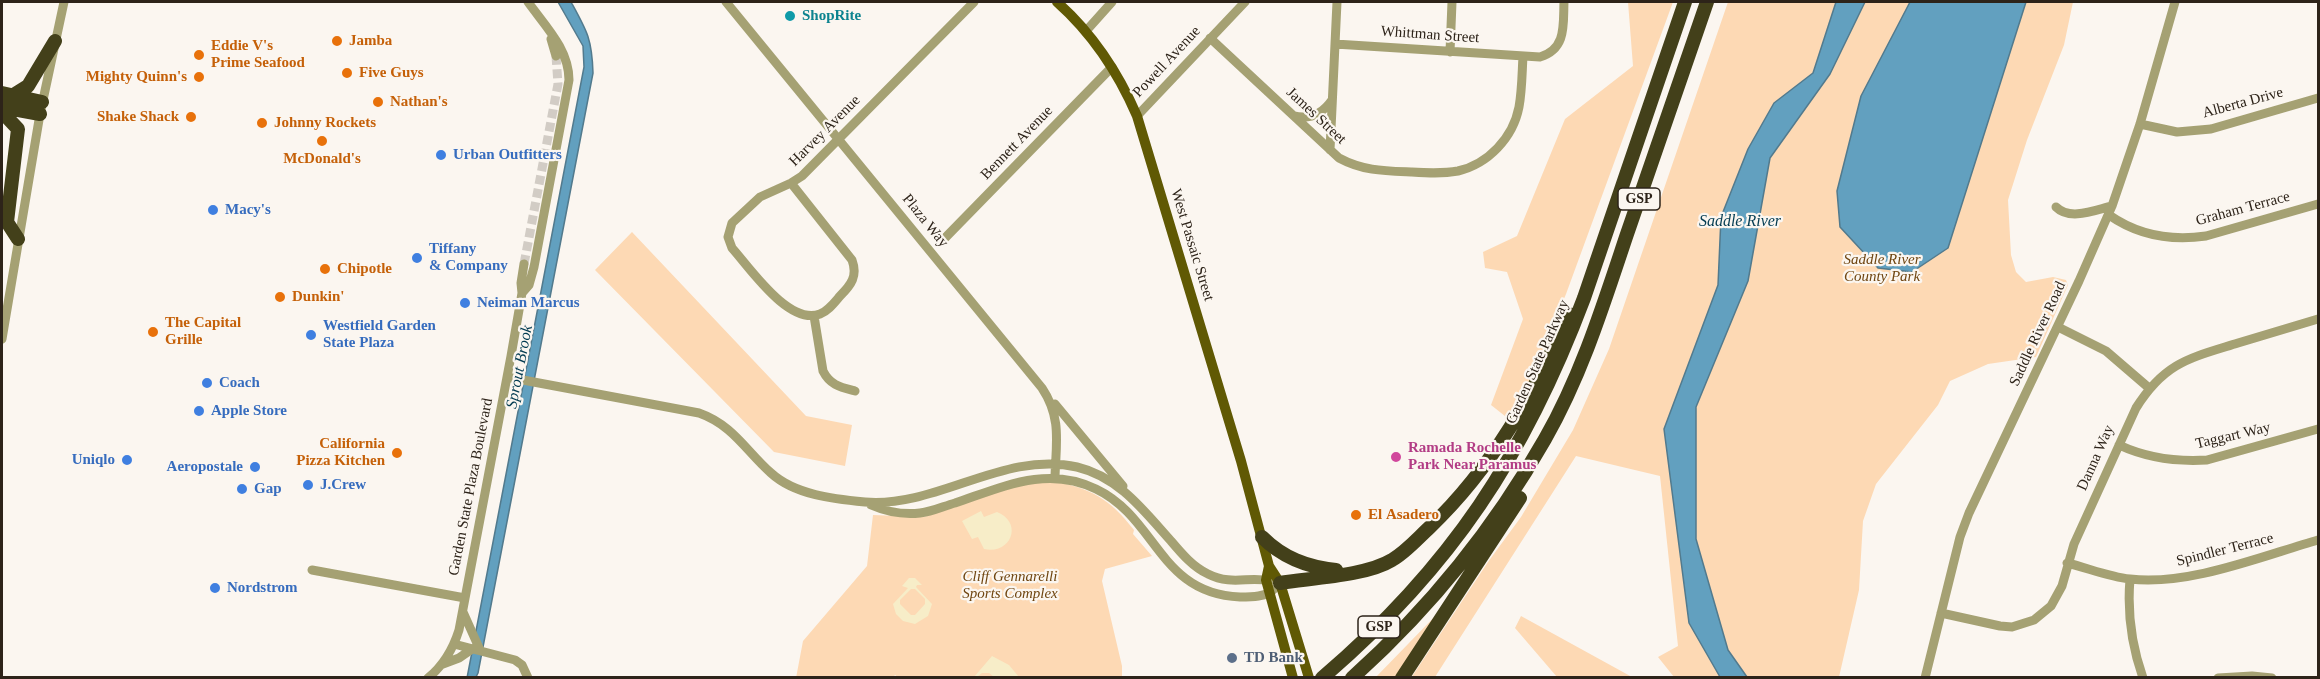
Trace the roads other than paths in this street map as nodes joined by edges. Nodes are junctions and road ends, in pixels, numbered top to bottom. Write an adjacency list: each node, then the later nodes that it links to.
1 (64, 2): 17 (street)
2 (528, 2): 14 (street, Garden State Plaza Boulevard)
3 (726, 2): 32 (street, Plaza Way)
4 (974, 2): 32 (street, Harvey Avenue)
5 (1057, 2): 15 (main road, West Passaic Street)
6 (1112, 2): 15 (street)
7 (1245, 2): 16 (street, Powell Avenue)
8 (1337, 2): 18 (street)
9 (1452, 2): 19 (street)
10 (1564, 2): 21 (street, Whittman Street)
11 (1685, 2): 37 (highway, Garden State Parkway / GSP)
12 (1707, 2): 51 (highway, GSP)
13 (2175, 2): 31 (street, Saddle River Road)
14 (549, 31): 20 (street, Garden State Plaza Boulevard); 42 (street, Garden State Plaza Boulevard)
15 (1086, 31): 22 (main road, West Passaic Street)
16 (1210, 38): 29 (street, Powell Avenue); 30 (street, James Street)
17 (55, 40): 23 (highway); 27 (street)
18 (1335, 44): 19 (street, Whittman Street); 25 (street)
19 (1450, 52): 21 (street, Whittman Street)
20 (556, 56)
21 (1523, 56): 33 (street, James Street)
22 (1112, 67): 29 (main road, West Passaic Street); 40 (street, Bennett Avenue)
23 (7, 94): 27 (highway)
24 (2319, 98): 31 (street, Alberta Drive)
25 (1332, 100): 30 (street); 33 (street)
26 (2, 107): 27 (highway)
27 (41, 108): 39 (street)
28 (2, 112): 39 (highway)
29 (1137, 116): 60 (main road, West Passaic Street)
30 (1294, 116): 33 (street, James Street)
31 (2140, 124): 38 (street, Saddle River Road)
32 (839, 139): 34 (street, Harvey Avenue); 48 (street, Plaza Way)
33 (1330, 150)
34 (791, 183): 43 (street); 43 (street, Harvey Avenue)
35 (2319, 204): 38 (street, Graham Terrace)
36 (2056, 207): 38 (street)
37 (1614, 210): 65 (highway); 76 (highway, Garden State Parkway / GSP)
38 (2110, 210): 45 (street, Saddle River Road)
39 (18, 239): 46 (street)
40 (944, 239)
41 (524, 264): 42 (street, Garden State Plaza Boulevard)
42 (522, 293): 47 (street, Garden State Plaza Boulevard)
43 (814, 316): 50 (street)
44 (2319, 319): 49 (street, Danna Way)
45 (2058, 327): 49 (street); 72 (street, Saddle River Road)
46 (2, 339)
47 (507, 377): 58 (street); 70 (street, Garden State Plaza Boulevard)
48 (1042, 388): 54 (street, Plaza Way); 59 (street)
49 (2149, 388): 53 (street, Danna Way)
50 (855, 391)
51 (1567, 395): 81 (highway, GSP); 82 (highway)
52 (2319, 429): 53 (street, Taggart Way)
53 (2119, 445): 62 (street, Danna Way)
54 (1055, 463): 55 (street, Plaza Way); 56 (street); 59 (street)
55 (1055, 477): 57 (street); 69 (street)
56 (962, 485): 57 (street); 58 (street)
57 (967, 499): 58 (street)
58 (863, 502)
59 (1136, 502): 67 (street)
60 (1262, 537): 63 (main road, West Passaic Street); 65 (highway)
61 (2319, 540): 66 (street, Spindler Terrace)
62 (2067, 563): 66 (street, Spindler Terrace); 72 (street, Danna Way)
63 (1269, 566): 67 (main road); 68 (main road)
64 (312, 570): 70 (street)
65 (1356, 572): 68 (highway)
66 (2130, 579): 84 (street)
67 (1266, 580): 68 (street); 69 (main road)
68 (1280, 583): 69 (street); 80 (main road)
69 (1269, 594): 79 (main road)
70 (465, 598): 71 (street, Garden State Plaza Boulevard)
71 (463, 612): 73 (street, Garden State Plaza Boulevard); 74 (street)
72 (1941, 613): 83 (street, Saddle River Road)
73 (454, 644): 74 (street); 75 (street, Garden State Plaza Boulevard)
74 (476, 650): 75 (street); 78 (street)
75 (441, 665): 77 (street, Garden State Plaza Boulevard)
76 (1323, 677)
77 (428, 678)
78 (528, 678)
79 (1293, 678)
80 (1309, 678)
81 (1352, 678)
82 (1402, 678)
83 (1925, 678)
84 (2143, 678)
85 (2218, 678): 86 (street)
86 (2272, 678)

